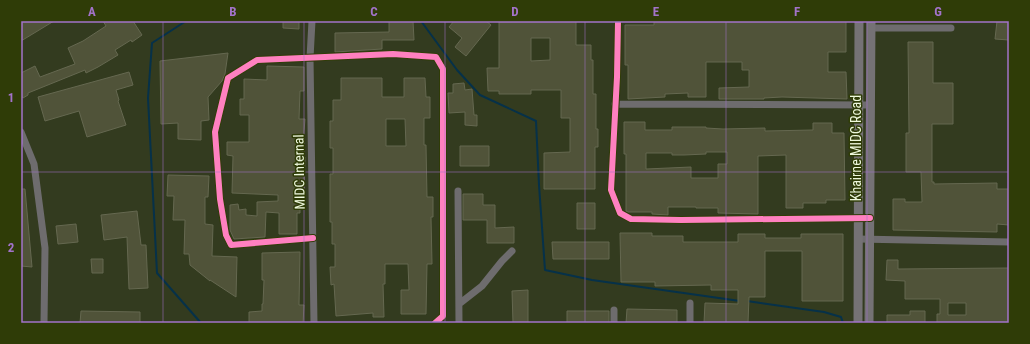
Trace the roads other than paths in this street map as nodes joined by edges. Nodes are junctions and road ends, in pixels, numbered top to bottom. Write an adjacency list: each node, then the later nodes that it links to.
1 (312, 21): 6 (street, MIDC Internal)
2 (618, 21): 7 (street)
3 (859, 21): 8 (main road, Khairne MIDC Road)
4 (871, 24): 5 (street); 9 (main road, Khairne MIDC Road)
5 (951, 28)
6 (310, 58): 14 (street, MIDC Internal); 14 (street); 24 (street)
7 (615, 104): 8 (street); 12 (street)
8 (858, 105): 9 (street); 12 (main road, Khairne MIDC Road)
9 (871, 105): 13 (main road, Khairne MIDC Road)
10 (21, 132): 22 (street)
11 (458, 191): 20 (street)
12 (858, 218): 13 (street); 15 (main road, Khairne MIDC Road)
13 (870, 218): 16 (main road, Khairne MIDC Road)
14 (313, 238): 23 (street, MIDC Internal)
15 (858, 238): 16 (street); 28 (main road, Khairne MIDC Road)
16 (870, 238): 17 (street); 29 (main road, Khairne MIDC Road)
17 (1009, 242)
18 (512, 251): 20 (street)
19 (690, 303): 27 (street)
20 (459, 304): 25 (street)
21 (614, 310): 26 (street)
22 (44, 323)
23 (314, 323)
24 (435, 323)
25 (460, 323)
26 (614, 323)
27 (690, 323)
28 (858, 323)
29 (869, 323)

